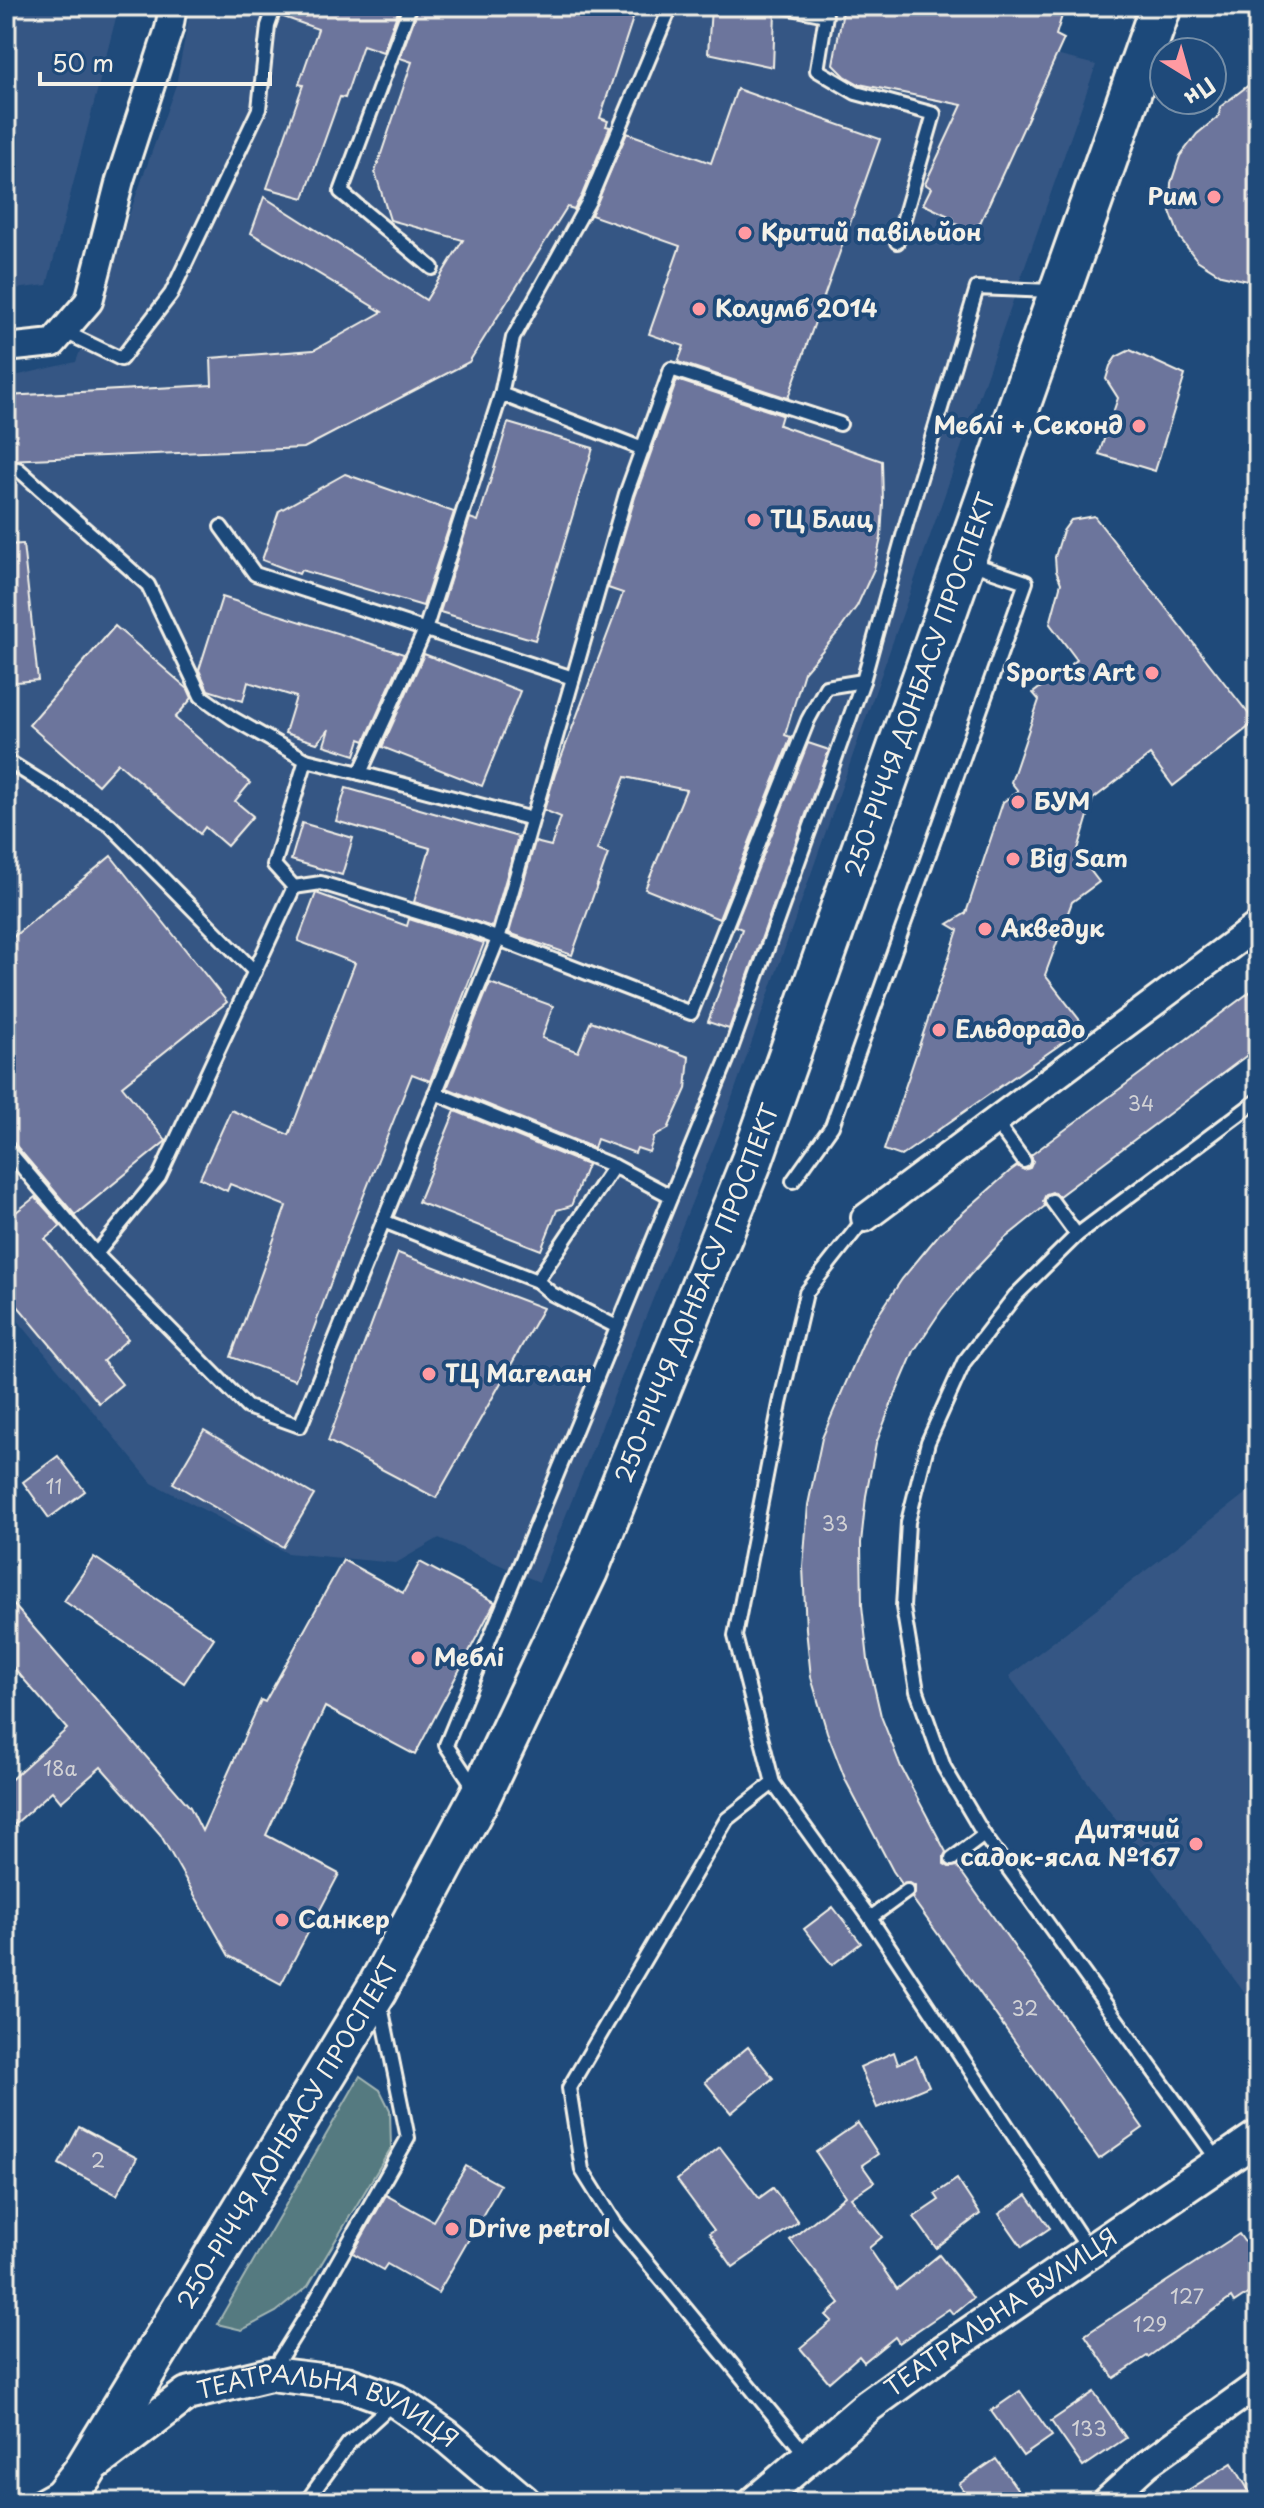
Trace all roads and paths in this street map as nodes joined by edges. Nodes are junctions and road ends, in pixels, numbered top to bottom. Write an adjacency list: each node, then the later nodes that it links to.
1 (173, 6): 10 (street)
2 (275, 6): 10 (lane)
3 (410, 6): 8 (lane)
4 (671, 6): 12 (lane)
5 (782, 6): 7 (lane)
6 (1161, 6): 9 (main road, 250-РІЧЧЯ ДОНБАСУ ПРОСПЕКТ)
7 (897, 242)
8 (432, 268)
9 (1060, 291): 17 (main road, 250-РІЧЧЯ ДОНБАСУ ПРОСПЕКТ); 20 (lane)
10 (63, 331): 11 (street)
11 (6, 348)
12 (501, 394): 14 (lane); 18 (lane)
13 (840, 424): 14 (lane)
14 (643, 449): 19 (lane)
15 (6, 470): 22 (lane)
16 (221, 527): 18 (lane)
17 (964, 561): 35 (lane); 45 (main road, 250-РІЧЧЯ ДОНБАСУ ПРОСПЕКТ)
18 (425, 630): 19 (lane); 23 (lane)
19 (573, 678): 24 (lane)
20 (863, 681): 27 (lane); 36 (lane)
21 (6, 760): 28 (lane)
22 (306, 760): 23 (lane); 25 (lane)
23 (360, 773): 24 (lane)
24 (532, 819): 27 (lane)
25 (294, 887): 27 (lane); 28 (lane)
26 (1258, 925): 31 (street)
27 (498, 939): 29 (lane)
28 (255, 972): 41 (lane)
29 (435, 1093): 34 (lane); 39 (lane)
30 (1258, 1100): 40 (lane)
31 (995, 1121): 33 (lane); 38 (street)
32 (6, 1148): 41 (lane)
33 (1024, 1161)
34 (614, 1166): 36 (lane); 42 (lane)
35 (793, 1181)
36 (671, 1196): 43 (lane)
37 (1052, 1201): 40 (lane)
38 (865, 1218): 44 (lane)
39 (383, 1221): 41 (lane); 42 (lane)
40 (1077, 1235): 46 (lane)
41 (96, 1254)
42 (537, 1281): 43 (lane)
43 (617, 1327): 45 (lane)
44 (773, 1783): 49 (lane); 57 (lane)
45 (480, 1796): 50 (main road, 250-РІЧЧЯ ДОНБАСУ ПРОСПЕКТ)
46 (984, 1835): 47 (lane); 52 (lane)
47 (952, 1859)
48 (907, 1891): 49 (lane)
49 (870, 1918): 53 (lane)
50 (377, 1989): 54 (lane); 58 (main road, 250-РІЧЧЯ ДОНБАСУ ПРОСПЕКТ)
51 (1258, 2137): 52 (street, ТЕАТРАЛЬНА ВУЛИЦЯ)
52 (1219, 2162): 53 (street, ТЕАТРАЛЬНА ВУЛИЦЯ)
53 (1091, 2253): 57 (street, ТЕАТРАЛЬНА ВУЛИЦЯ)
54 (270, 2374): 56 (street, ТЕАТРАЛЬНА ВУЛИЦЯ); 58 (street, ТЕАТРАЛЬНА ВУЛИЦЯ)
55 (1258, 2384): 63 (street)
56 (396, 2401): 60 (lane); 61 (street, ТЕАТРАЛЬНА ВУЛИЦЯ)
57 (807, 2456): 62 (street, ТЕАТРАЛЬНА ВУЛИЦЯ)
58 (72, 2487): 59 (lane)
59 (28, 2502)
60 (306, 2502)
61 (524, 2502)
62 (756, 2502)
63 (1105, 2502)

